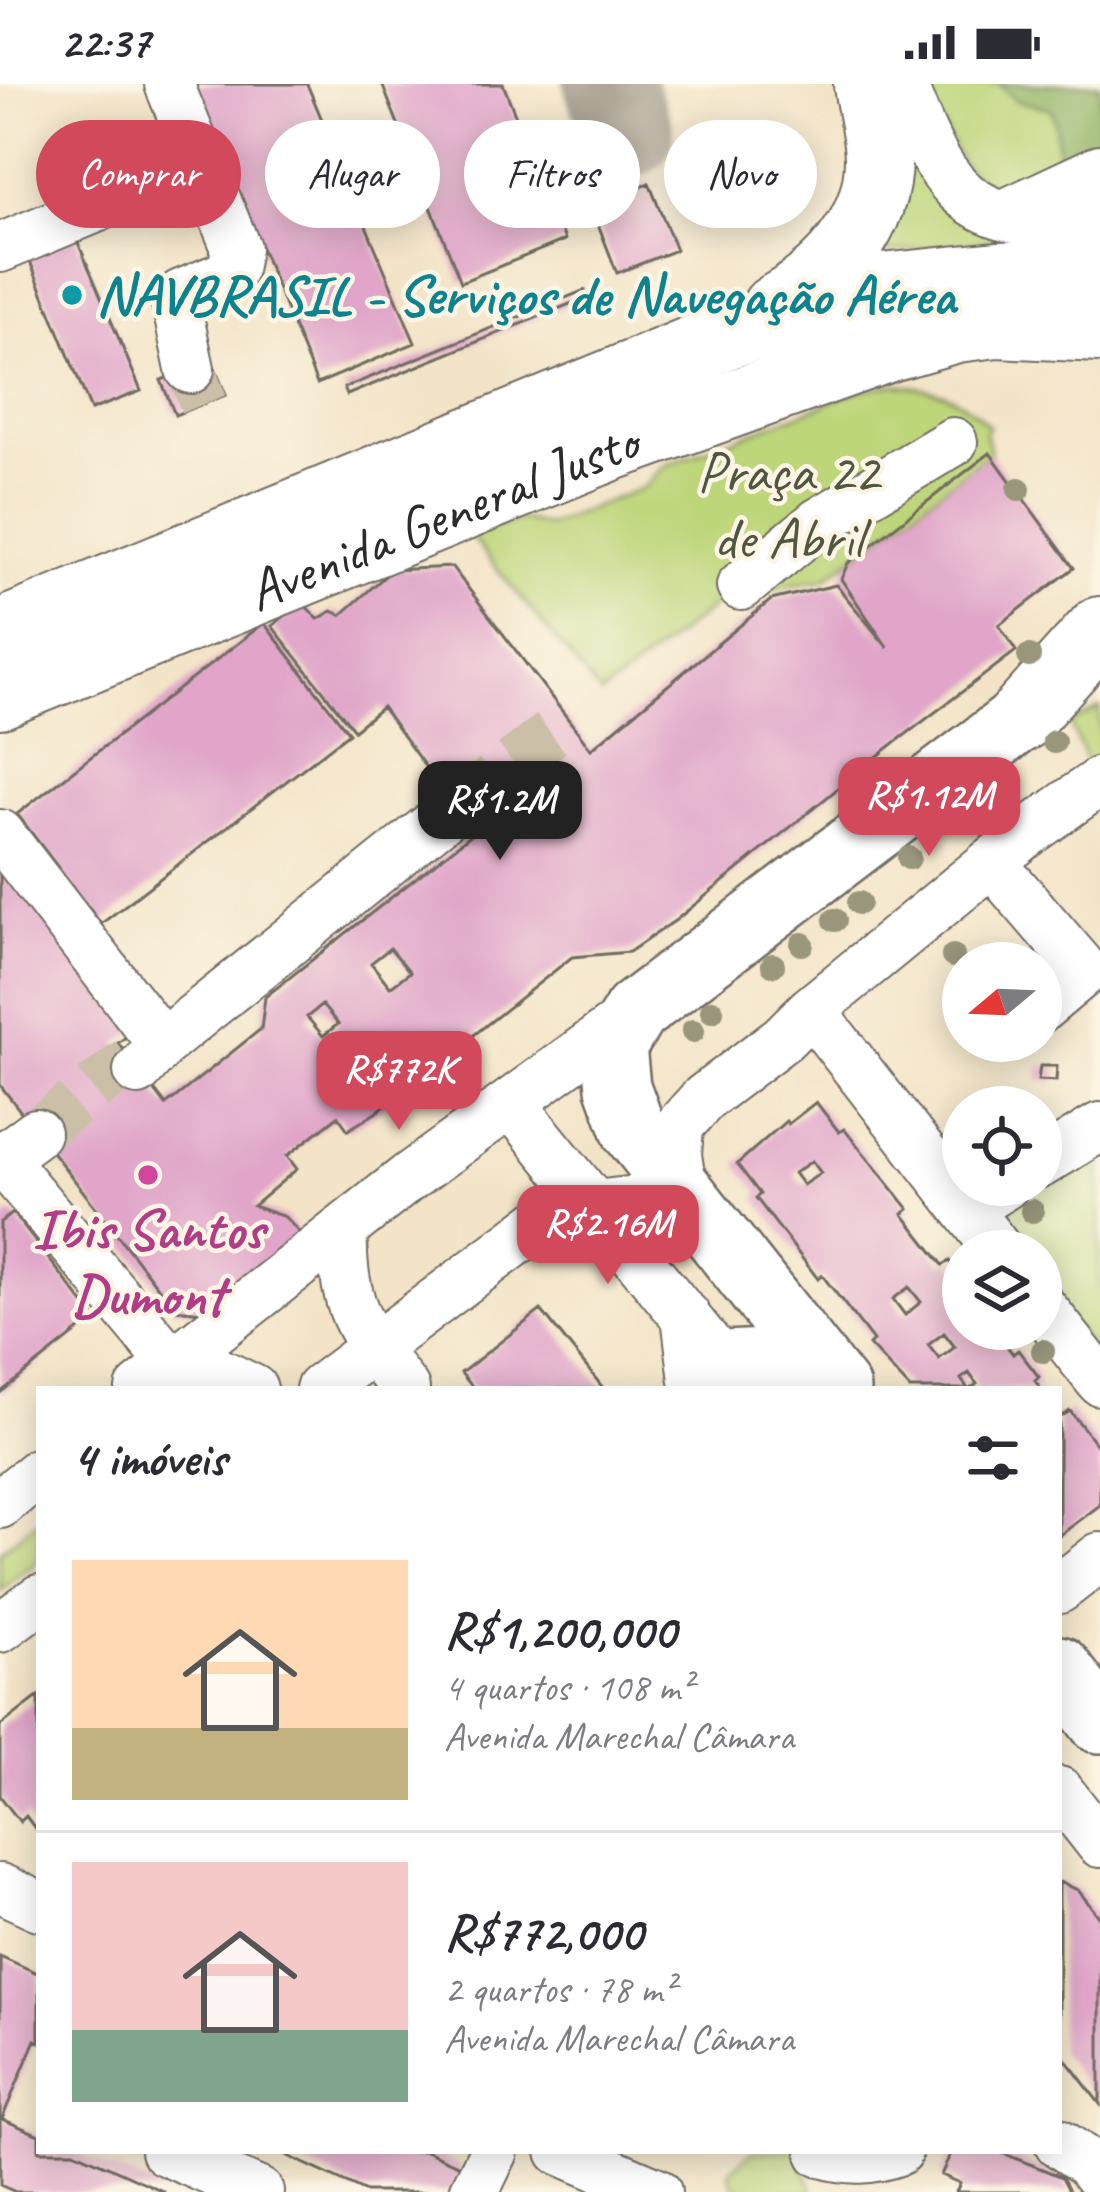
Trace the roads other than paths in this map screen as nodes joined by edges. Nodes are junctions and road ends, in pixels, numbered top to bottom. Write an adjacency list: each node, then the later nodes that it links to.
1 (169, 84): 4 (street)
2 (868, 84): 12 (highway)
3 (902, 84): 6 (street)
4 (184, 120)
5 (1100, 169): 6 (street)
6 (1004, 214): 7 (street)
7 (1100, 218)
8 (48, 228): 10 (street)
9 (229, 228): 14 (street)
10 (0, 248)
11 (1100, 273): 12 (highway, Avenida General Justo)
12 (728, 335): 18 (highway, Avenida General Justo)
13 (1086, 336): 20 (highway, Avenida General Justo)
14 (190, 369)
15 (953, 442): 16 (street)
16 (741, 586)
17 (1100, 630): 21 (highway)
18 (0, 633)
19 (1100, 681): 21 (highway)
20 (0, 695)
21 (1020, 719): 29 (main road)
22 (1100, 781): 30 (street)
23 (456, 806): 25 (street)
24 (1100, 819): 26 (street)
25 (0, 834)
26 (1011, 885): 27 (street); 30 (street)
27 (1093, 966): 28 (street)
28 (1062, 991)
29 (635, 1012): 31 (street); 36 (main road)
30 (818, 1020): 34 (street); 36 (street)
31 (511, 1103): 37 (street); 38 (street)
32 (1100, 1127): 33 (street)
33 (1062, 1150)
34 (942, 1151)
35 (15, 1157): 43 (street)
36 (683, 1194): 37 (street); 42 (main road)
37 (596, 1205): 40 (street); 41 (street)
38 (343, 1231): 40 (street); 43 (street)
39 (1062, 1333): 44 (street)
40 (373, 1349): 46 (street); 47 (street)
41 (712, 1364): 42 (main road)
42 (826, 1374)
43 (156, 1376): 45 (street)
44 (1100, 1382)
45 (247, 1386)
46 (324, 1386)
47 (403, 1386)
48 (36, 1474): 49 (street)
49 (0, 1504)
50 (1100, 1557): 51 (street)
51 (1062, 1587)
52 (36, 1601): 53 (street)
53 (0, 1628)
54 (1062, 1672): 55 (main road)
55 (1100, 1721)
56 (0, 1888): 57 (street)
57 (36, 1905)
58 (1062, 2145): 65 (street)
59 (172, 2154): 66 (street)
60 (493, 2154): 67 (street)
61 (568, 2154): 68 (street)
62 (893, 2154): 64 (street)
63 (901, 2154): 69 (street)
64 (824, 2165)
65 (1100, 2178)
66 (260, 2192)
67 (475, 2192)
68 (657, 2192)
69 (887, 2192)

